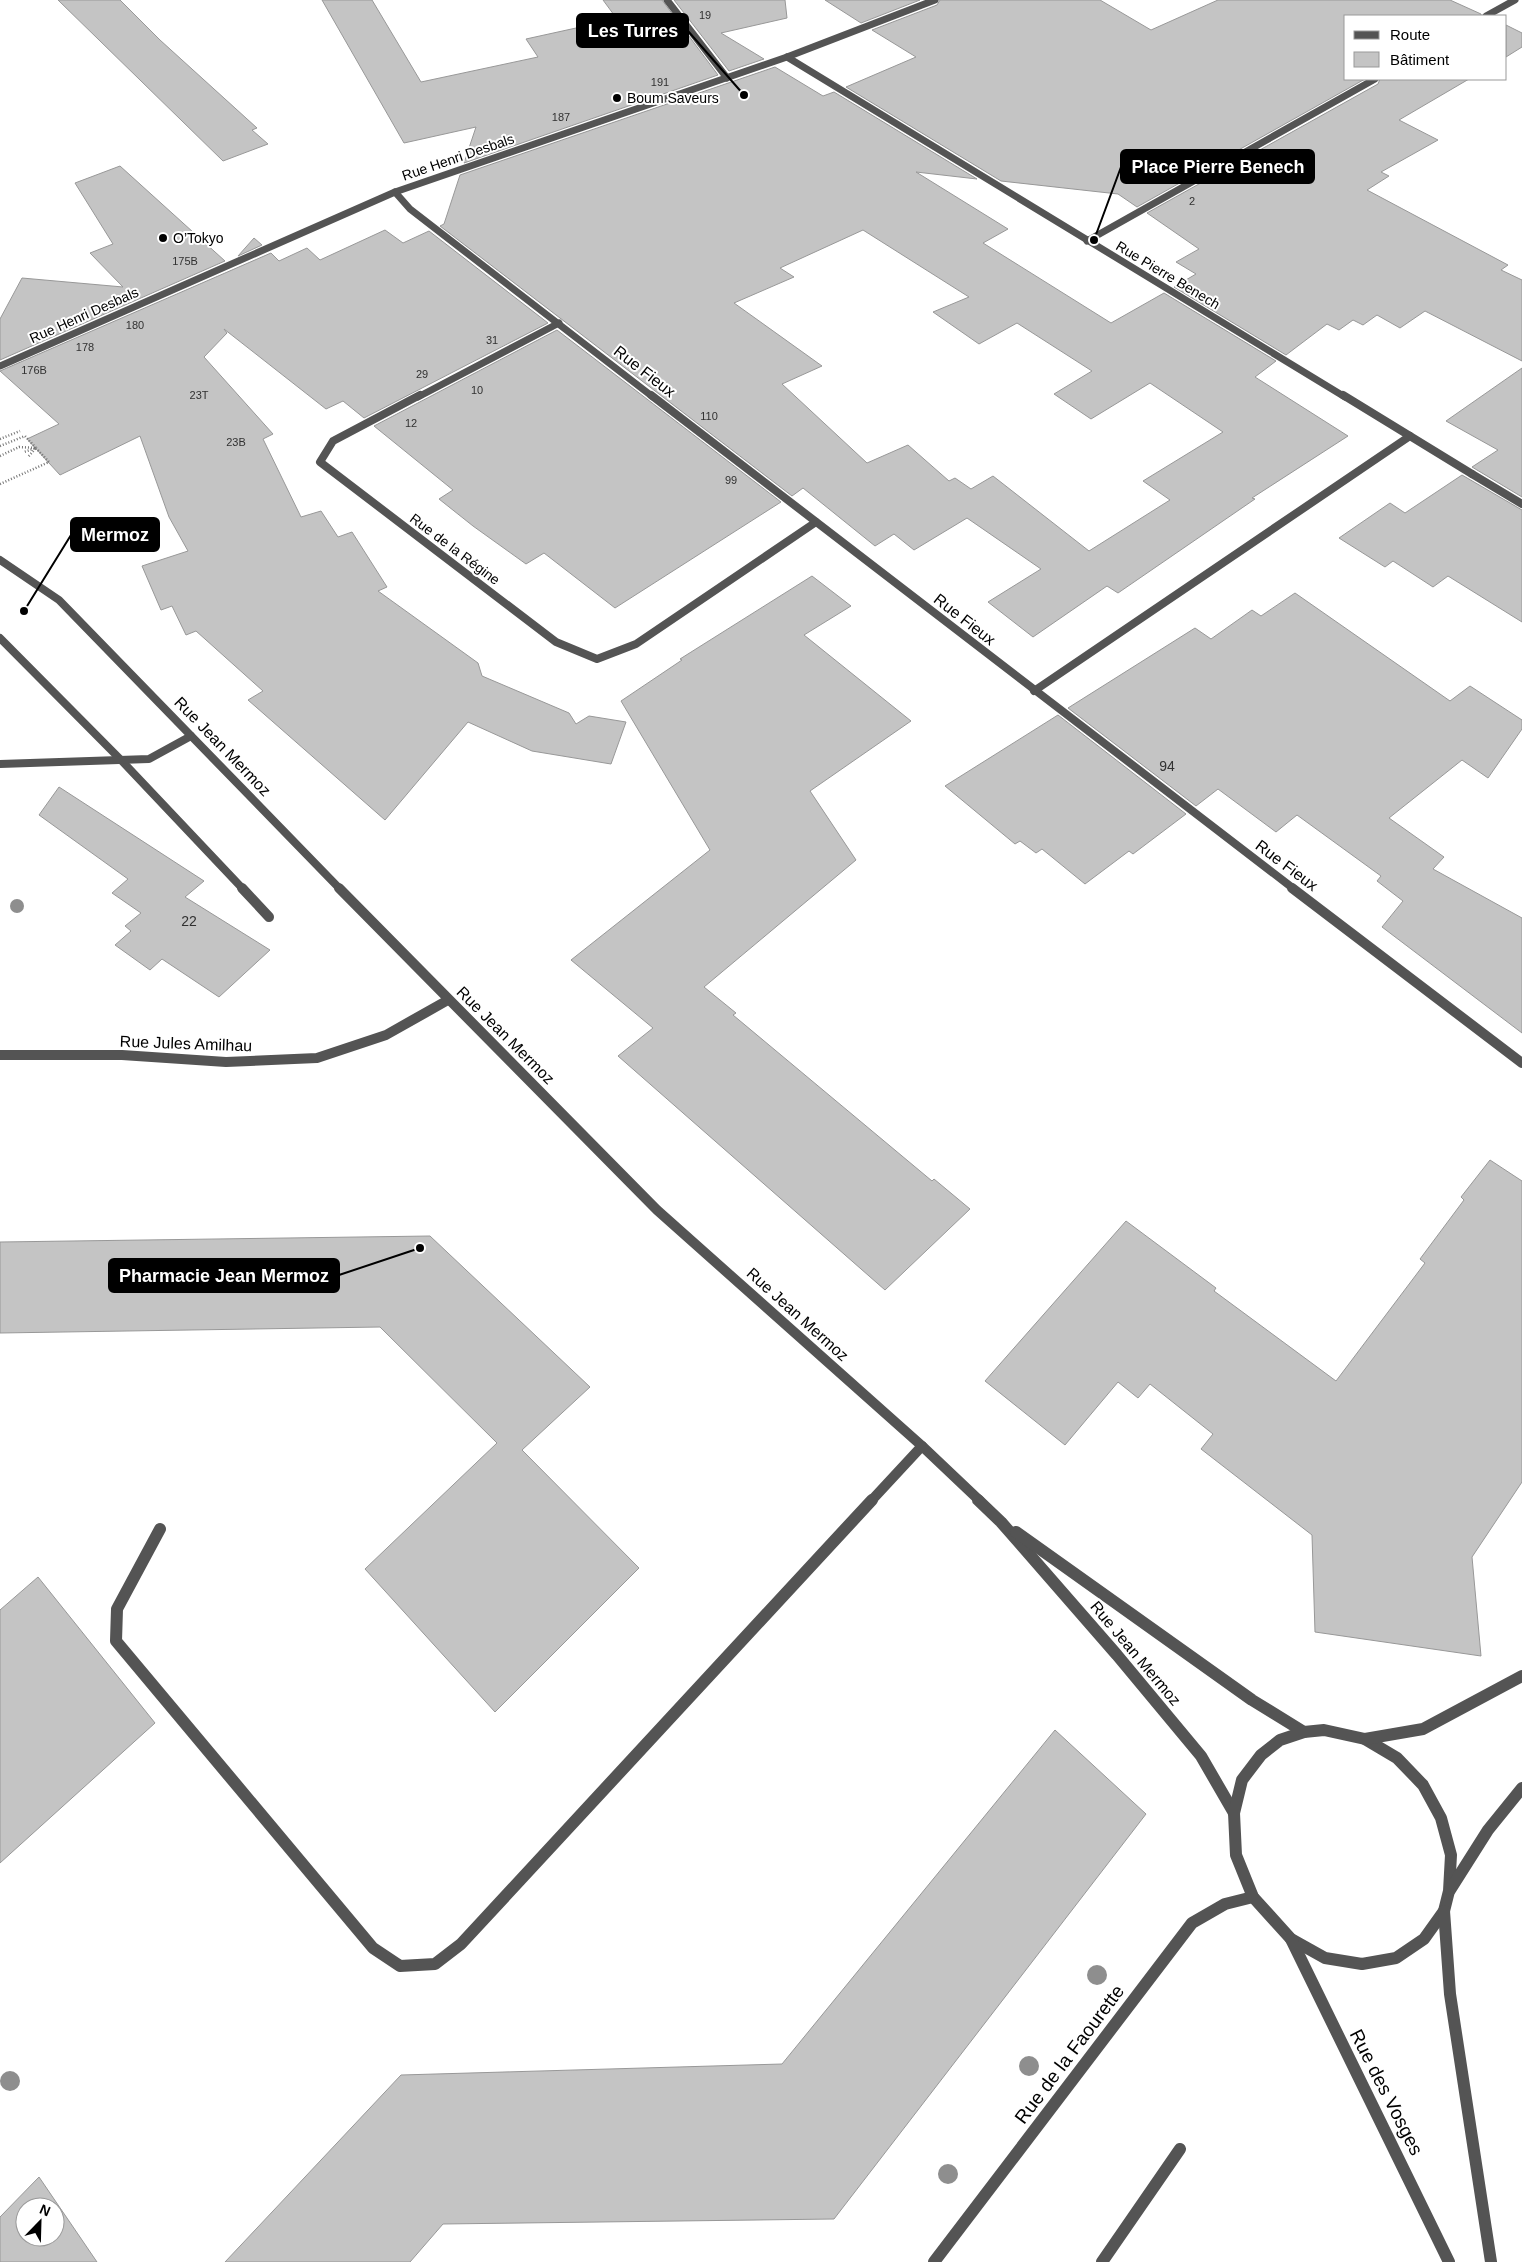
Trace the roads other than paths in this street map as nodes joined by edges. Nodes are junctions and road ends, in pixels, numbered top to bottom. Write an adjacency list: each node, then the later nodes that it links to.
1 (667, 0): 6 (street)
2 (935, 0): 5 (street, Rue Henri Desbals)
3 (1515, 0): 4 (street)
4 (1488, 15)
5 (787, 57): 6 (street, Rue Henri Desbals); 9 (street, Rue Pierre Benech)
6 (727, 78): 8 (street, Rue Henri Desbals)
7 (1373, 80): 9 (street)
8 (395, 192): 10 (street, Rue Fieux); 11 (street, Rue Henri Desbals)
9 (1087, 241): 12 (street, Rue Pierre Benech)
10 (559, 323): 14 (street, Rue Fieux); 14 (street, Rue de la Régine)
11 (0, 366)
12 (1410, 436): 13 (street, Rue Pierre Benech); 17 (street)
13 (1522, 504)
14 (816, 522): 17 (street, Rue Fieux)
15 (0, 560): 18 (street, Rue Jean Mermoz)
16 (0, 638): 19 (street)
17 (1034, 691): 24 (street, Rue Fieux)
18 (191, 736): 19 (street); 22 (street, Rue Jean Mermoz)
19 (121, 760): 20 (street); 21 (street)
20 (0, 764)
21 (269, 917)
22 (448, 1000): 23 (street, Rue Jules Amilhau); 25 (street, Rue Jean Mermoz)
23 (0, 1055)
24 (1522, 1063)
25 (922, 1446): 26 (street, Rue Jean Mermoz); 27 (street)
26 (1001, 1522): 29 (street, Rue Jean Mermoz); 32 (street, Rue Jean Mermoz)
27 (160, 1529)
28 (1522, 1676): 30 (street, Rue des Vosges)
29 (1304, 1732): 30 (street, Rue des Vosges); 32 (street, Rue des Vosges)
30 (1365, 1739): 33 (street, Rue des Vosges)
31 (1522, 1788): 33 (street, Rue des Vosges)
32 (1234, 1813): 34 (street, Rue des Vosges)
33 (1449, 1891): 35 (street, Rue des Vosges)
34 (1253, 1896): 36 (street, Rue des Vosges); 38 (street, Rue de la Faourette)
35 (1444, 1911): 36 (street, Rue des Vosges); 41 (street, Rue des Vosges)
36 (1291, 1938): 40 (street, Rue des Vosges)
37 (1180, 2149): 39 (street)
38 (934, 2262)
39 (1102, 2262)
40 (1449, 2262)
41 (1491, 2262)

